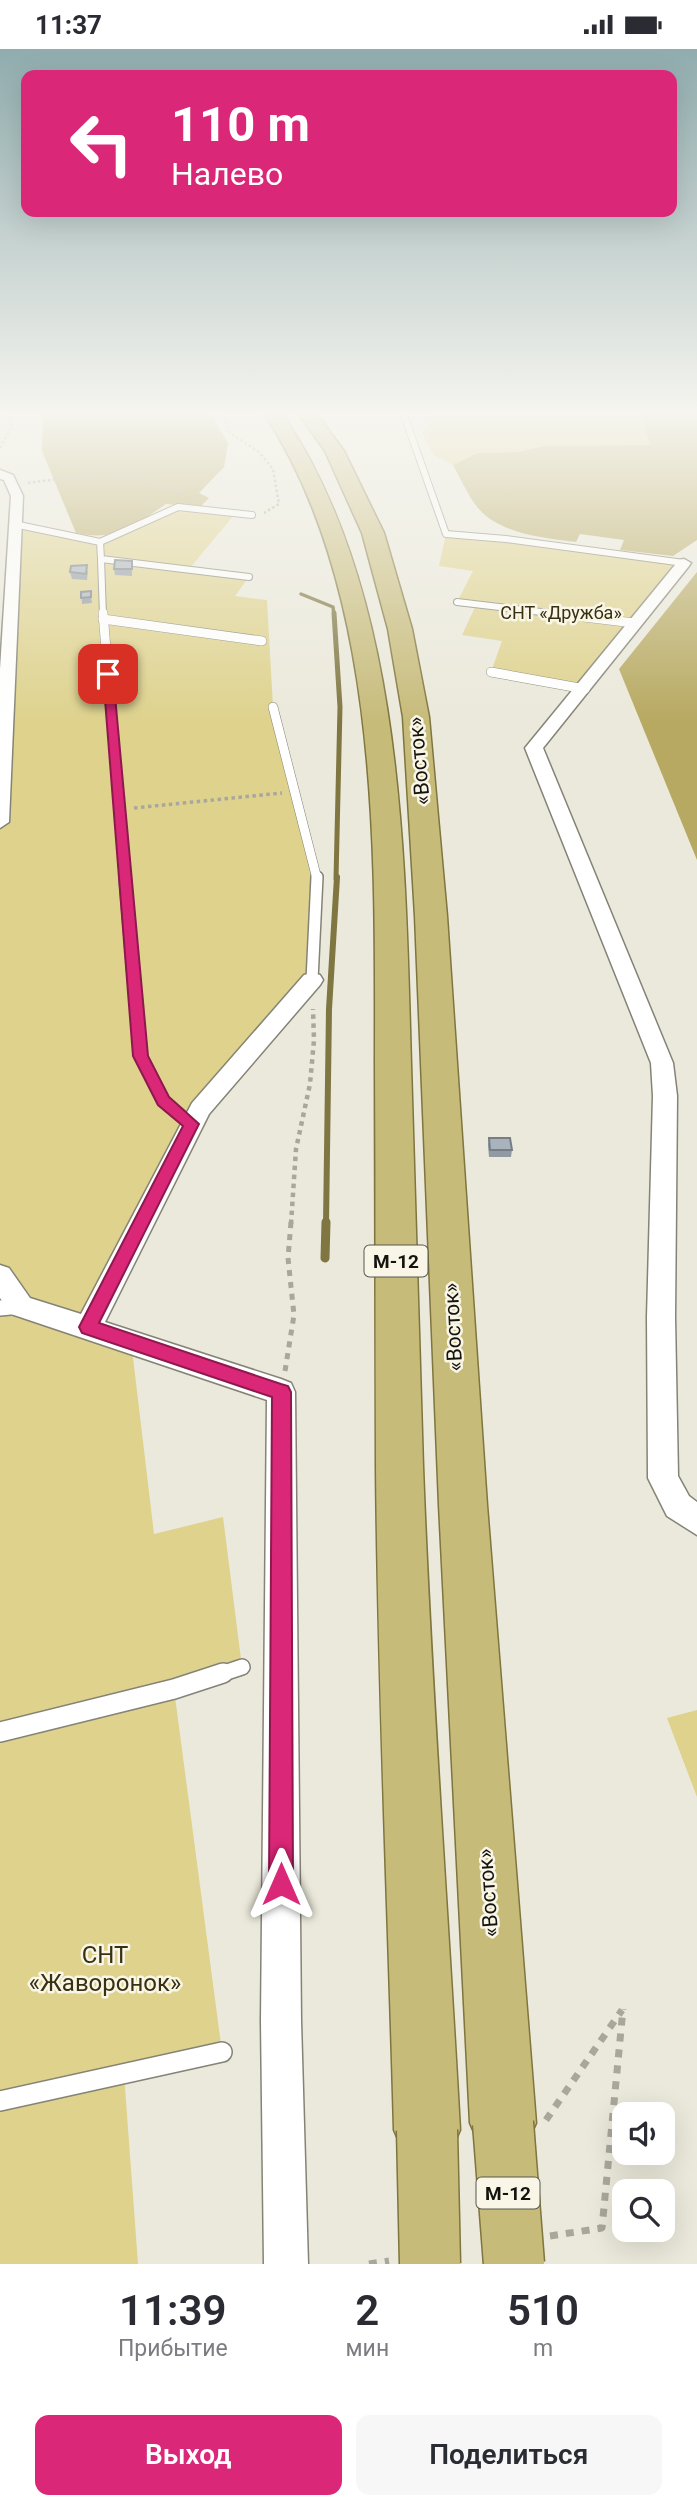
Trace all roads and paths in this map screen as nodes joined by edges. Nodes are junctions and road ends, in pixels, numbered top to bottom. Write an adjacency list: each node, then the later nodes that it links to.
1 (15, 515): 6 (street)
2 (160, 515): 7 (lane)
3 (327, 515): 35 (highway, «Восток» / М-12, bridge)
4 (365, 515): 32 (highway, «Восток» / М-12)
5 (439, 515): 9 (lane)
6 (14, 524): 7 (lane); 20 (street)
7 (100, 543): 8 (lane)
8 (101, 559): 10 (lane); 12 (lane)
9 (684, 563): 13 (street)
10 (248, 577)
11 (457, 602): 13 (lane)
12 (103, 619): 14 (lane); 19 (lane)
13 (634, 623): 16 (street)
14 (262, 641)
15 (491, 672): 16 (lane)
16 (585, 689): 27 (street)
17 (273, 707): 18 (lane)
18 (295, 791): 19 (path); 21 (lane)
19 (120, 809): 22 (lane)
20 (0, 822)
21 (312, 980): 22 (street); 26 (path)
22 (191, 1124): 25 (street)
23 (0, 1276): 24 (street)
24 (10, 1307): 25 (street)
25 (88, 1327): 26 (street)
26 (281, 1392): 34 (street)
27 (697, 1520)
28 (242, 1667): 29 (lane)
29 (0, 1732)
30 (222, 2053): 31 (lane)
31 (0, 2101)
32 (503, 2123): 33 (path); 36 (highway, «Восток» / М-12, bridge)
33 (602, 2228)
34 (286, 2264)
35 (430, 2264)
36 (514, 2264)

